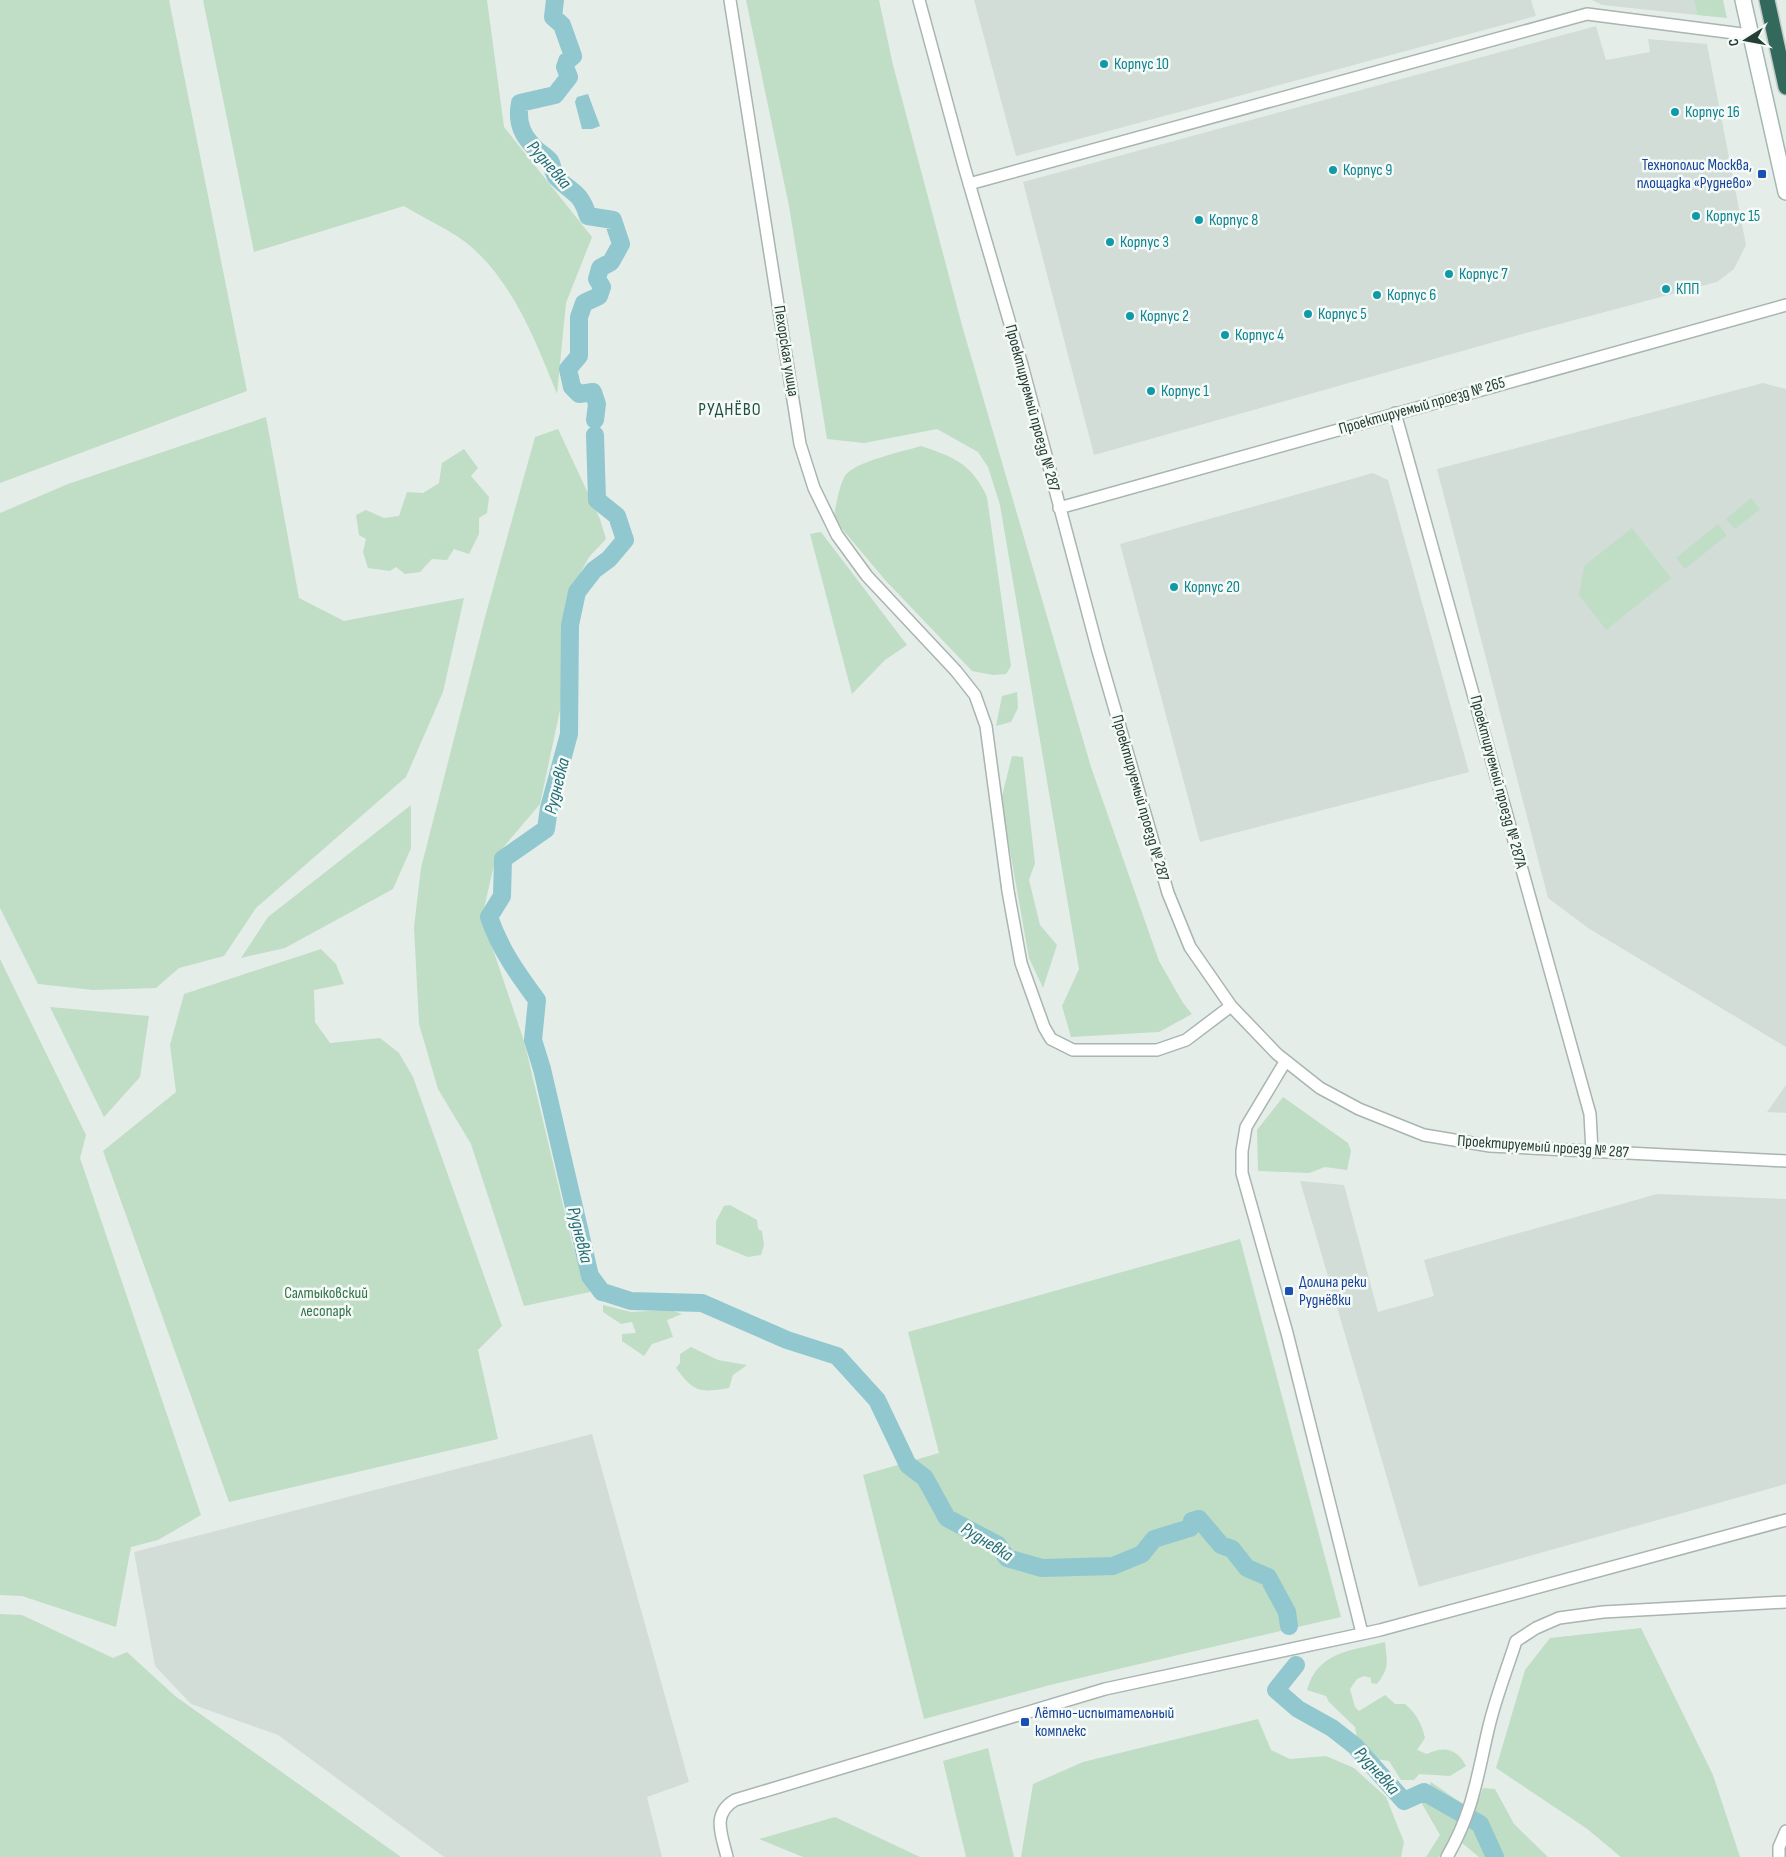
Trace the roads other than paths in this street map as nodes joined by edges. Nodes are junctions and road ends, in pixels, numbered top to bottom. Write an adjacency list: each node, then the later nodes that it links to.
1 (730, 0): 12 (street, Пехорская улица)
2 (920, 0): 7 (street, Проектируемый проезд № 287)
3 (1743, 0): 5 (street)
4 (1767, 0): 6 (highway)
5 (1750, 35): 7 (street); 8 (street)
6 (1786, 87)
7 (969, 184): 11 (street, Проектируемый проезд № 287)
8 (1786, 192)
9 (1786, 305): 10 (street, Проектируемый проезд № 265)
10 (1395, 413): 11 (street, Проектируемый проезд № 265); 14 (street, Проектируемый проезд № 287А)
11 (1059, 508): 12 (street, Проектируемый проезд № 287)
12 (1231, 1006): 13 (street, Проектируемый проезд № 287)
13 (1285, 1062): 14 (street, Проектируемый проезд № 287); 18 (street)
14 (1592, 1152): 15 (street, Проектируемый проезд № 287)
15 (1786, 1161)
16 (1786, 1520): 18 (street)
17 (1786, 1602): 21 (street)
18 (1362, 1634): 20 (street)
19 (1786, 1831): 22 (street)
20 (727, 1857)
21 (1447, 1857)
22 (1778, 1857)

